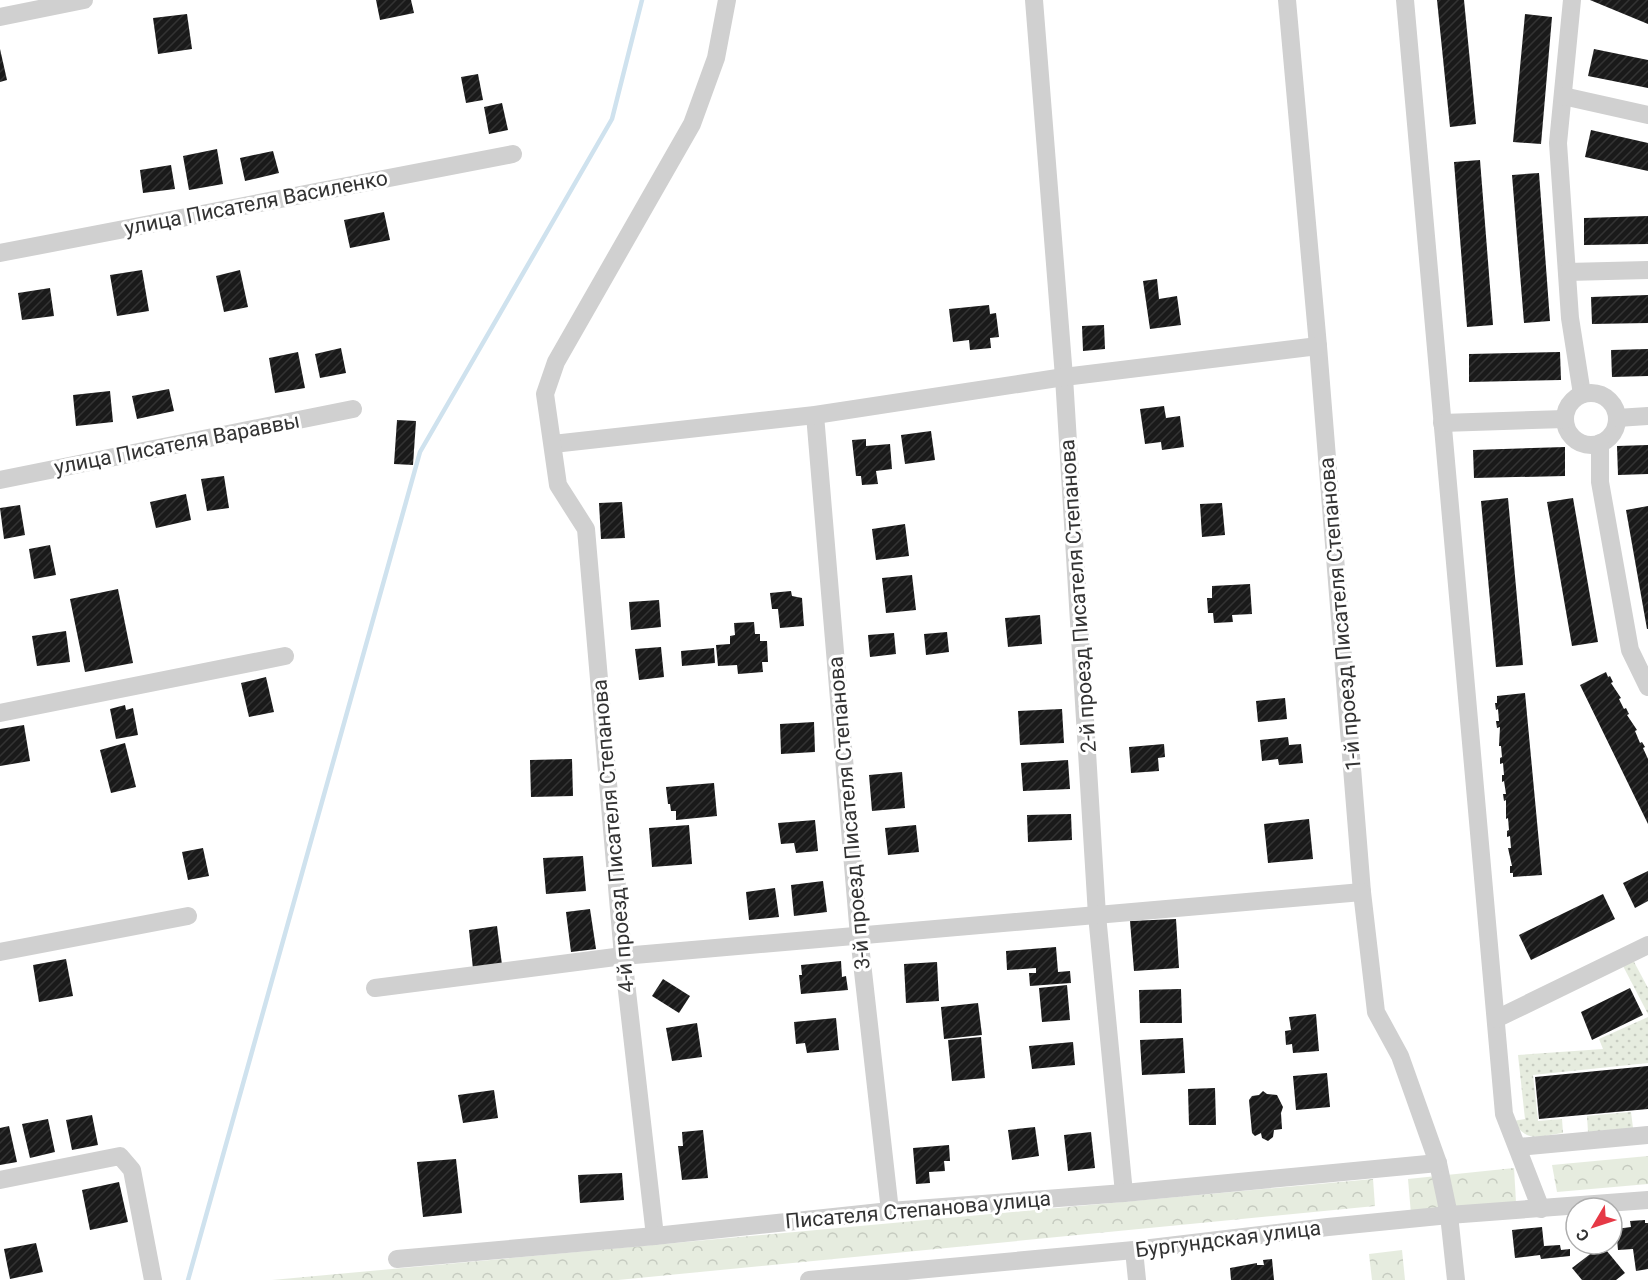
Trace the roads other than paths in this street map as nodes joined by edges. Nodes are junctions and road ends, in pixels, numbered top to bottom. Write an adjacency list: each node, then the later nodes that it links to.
1 (84, 0): 7 (street)
2 (728, 0): 24 (street)
3 (1034, 0): 15 (street, 2-й проезд Писателя Степанова)
4 (1287, 0): 14 (street, 1-й проезд Писателя Степанова)
5 (1405, 0): 22 (street)
6 (1572, 0): 8 (street)
7 (0, 17)
8 (1563, 96): 9 (street); 13 (street)
9 (1648, 115)
10 (513, 154): 11 (street, улица Писателя Василенко)
11 (0, 253)
12 (1648, 270): 13 (street)
13 (1567, 272): 16 (street)
14 (1318, 346): 15 (street); 29 (street, 1-й проезд Писателя Степанова)
15 (1064, 377): 18 (street); 30 (street, 2-й проезд Писателя Степанова)
16 (1582, 394): 20 (street); 21 (street)
17 (353, 409): 25 (street, улица Писателя Вараввы)
18 (815, 415): 24 (street); 32 (street, 3-й проезд Писателя Степанова)
19 (1648, 416): 20 (street)
20 (1617, 418): 23 (street)
21 (1565, 419): 22 (street); 23 (street)
22 (1442, 423): 37 (street)
23 (1600, 443): 27 (street)
24 (553, 444): 35 (street, 4-й проезд Писателя Степанова)
25 (0, 480)
26 (285, 656): 28 (street)
27 (1648, 687)
28 (0, 713)
29 (1362, 892): 30 (street); 40 (street, 1-й проезд Писателя Степанова)
30 (1097, 915): 32 (street); 42 (street, 2-й проезд Писателя Степанова)
31 (188, 916): 34 (street)
32 (859, 936): 35 (street); 45 (street, 3-й проезд Писателя Степанова)
33 (1648, 945): 37 (street)
34 (0, 952)
35 (623, 956): 36 (street); 47 (street, 4-й проезд Писателя Степанова)
36 (375, 988)
37 (1496, 1019): 39 (street)
38 (1648, 1135): 39 (street)
39 (1518, 1147): 44 (street)
40 (1438, 1163): 42 (street, Писателя Степанова улица); 46 (street, 1-й проезд Писателя Степанова)
41 (0, 1180): 51 (street)
42 (1124, 1193): 45 (street, Писателя Степанова улица)
43 (1648, 1200): 44 (street, Бургундская улица)
44 (1541, 1209): 46 (street, Бургундская улица)
45 (890, 1210): 47 (street, Писателя Степанова улица)
46 (1449, 1215): 48 (street, Бургундская улица); 54 (street, 1-й проезд Писателя Степанова)
47 (655, 1236): 49 (street, Писателя Степанова улица)
48 (1134, 1250): 50 (street, Бургундская улица); 53 (street)
49 (397, 1259)
50 (904, 1276): 52 (street, Бургундская улица)
51 (153, 1280)
52 (809, 1280)
53 (1137, 1280)
54 (1456, 1280)

